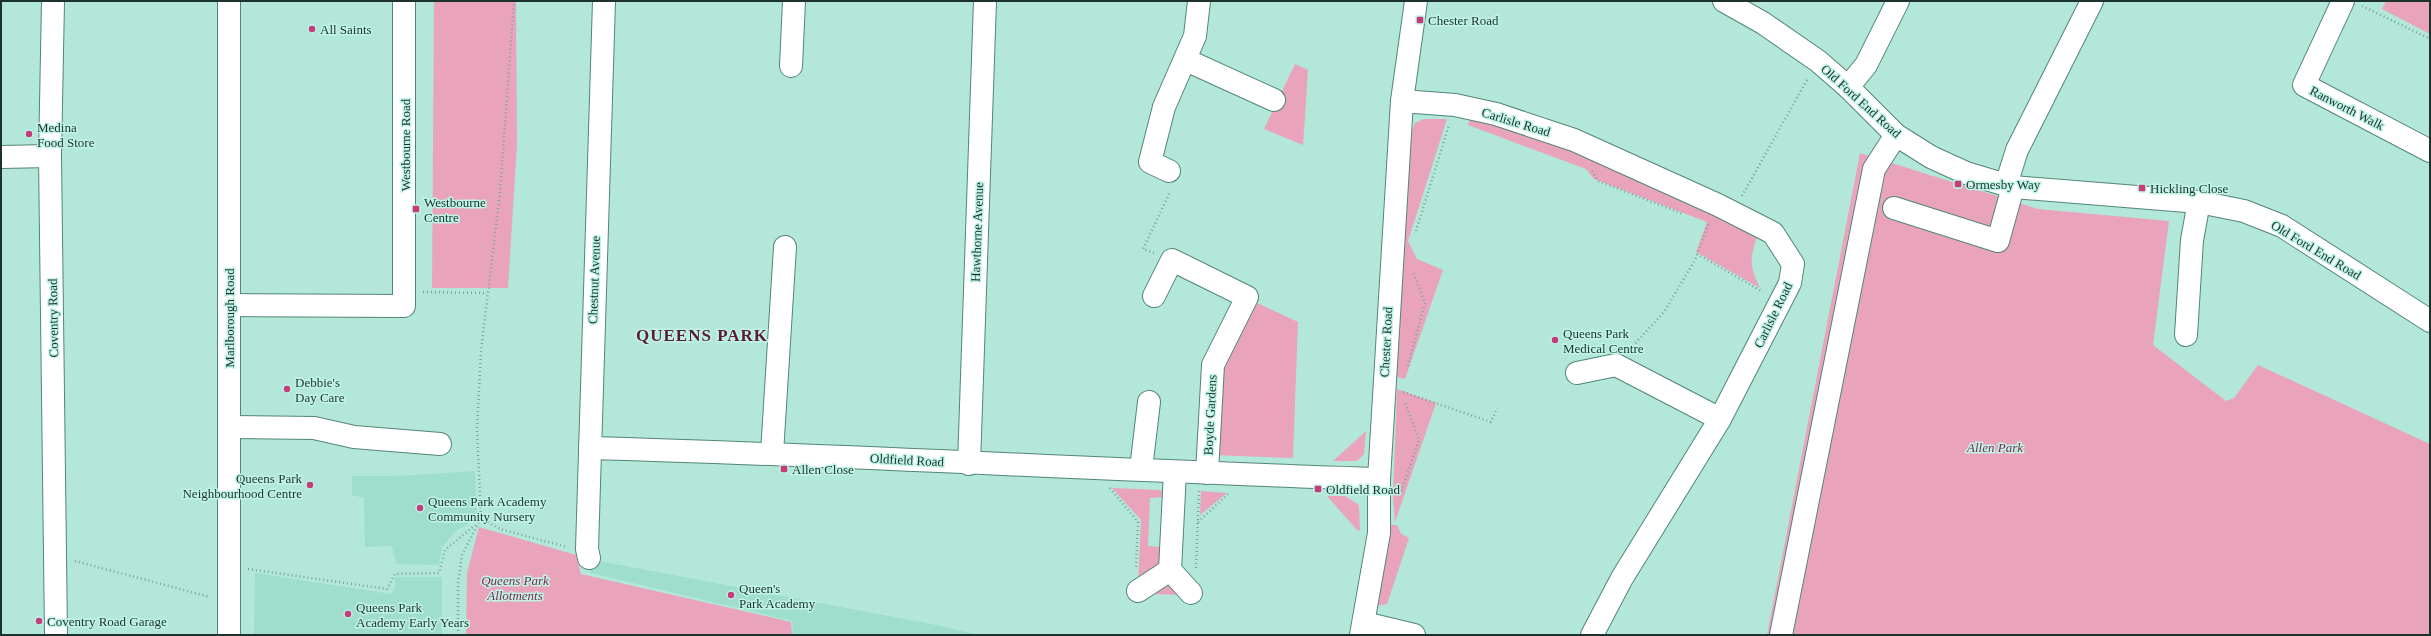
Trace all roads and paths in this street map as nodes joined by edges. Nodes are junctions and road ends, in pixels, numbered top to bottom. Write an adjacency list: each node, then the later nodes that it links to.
1 (53, 1): 24 (street, Coventry Road)
2 (229, 1): 43 (street, Marlborough Road)
3 (404, 1): 39 (street, Westbourne Road)
4 (514, 1): 40 (path)
5 (604, 1): 54 (street, Chestnut Avenue)
6 (794, 1): 17 (street)
7 (985, 1): 56 (street, Hawthorne Avenue)
8 (1199, 1): 15 (street)
9 (1416, 1): 20 (street, Chester Road)
10 (1724, 1): 16 (street, Old Ford End Road)
11 (1898, 1): 18 (street)
12 (2092, 1): 28 (street)
13 (2351, 3): 14 (path); 23 (street, Ranworth Walk)
14 (2430, 39)
15 (1186, 60): 19 (street); 26 (street)
16 (1818, 61): 18 (street, Old Ford End Road); 31 (path)
17 (791, 66)
18 (1848, 87): 22 (street, Old Ford End Road)
19 (1274, 100)
20 (1402, 101): 21 (street, Carlisle Road); 61 (street, Chester Road)
21 (1452, 118): 31 (street, Carlisle Road); 34 (path)
22 (1896, 135): 28 (street, Old Ford End Road); 79 (street)
23 (2430, 151)
24 (50, 156): 25 (street); 67 (street, Coventry Road)
25 (1, 157)
26 (1159, 167): 37 (path)
27 (1590, 168): 32 (path)
28 (2009, 186): 29 (street, Old Ford End Road); 30 (street)
29 (2199, 202): 44 (street, Old Ford End Road); 45 (street)
30 (1894, 208)
31 (1720, 214): 33 (path); 36 (path); 42 (street, Carlisle Road)
32 (1687, 215)
33 (1702, 221)
34 (1414, 235)
35 (785, 247): 55 (street)
36 (1697, 254): 42 (path); 46 (path)
37 (1172, 260): 41 (street); 59 (street, Boyde Gardens)
38 (1412, 271): 47 (path)
39 (406, 292): 40 (path); 43 (street, Westbourne Road)
40 (487, 293): 63 (path)
41 (1154, 296)
42 (1781, 302): 51 (street, Carlisle Road)
43 (229, 305): 52 (street, Marlborough Road)
44 (2430, 321)
45 (2186, 335)
46 (1616, 364): 48 (street); 51 (street)
47 (1407, 369)
48 (1577, 373)
49 (1149, 402): 57 (street)
50 (1496, 408): 62 (path)
51 (1720, 419): 78 (street, Carlisle Road)
52 (229, 427): 53 (street); 72 (street, Marlborough Road)
53 (440, 444)
54 (590, 448): 55 (street, Oldfield Road); 66 (street, Chestnut Avenue)
55 (772, 453): 56 (street, Oldfield Road)
56 (969, 464): 57 (street, Oldfield Road)
57 (1141, 470): 58 (street, Oldfield Road)
58 (1175, 472): 59 (street, Oldfield Road); 68 (street)
59 (1207, 473): 60 (street, Oldfield Road)
60 (1239, 474): 61 (street, Oldfield Road); 64 (path)
61 (1379, 479): 73 (street, Chester Road)
62 (1399, 499)
63 (481, 518): 65 (path); 66 (path)
64 (1198, 522)
65 (476, 525): 69 (path); 76 (path)
66 (588, 554)
67 (57, 556): 72 (path); 74 (street, Coventry Road)
68 (1170, 570): 70 (street); 71 (street)
69 (256, 571)
70 (1138, 591)
71 (1192, 593)
72 (230, 602): 75 (street, Marlborough Road)
73 (1362, 629): 77 (street)
74 (56, 635)
75 (229, 635)
76 (458, 635)
77 (1414, 635)
78 (1592, 635)
79 (1782, 635)

